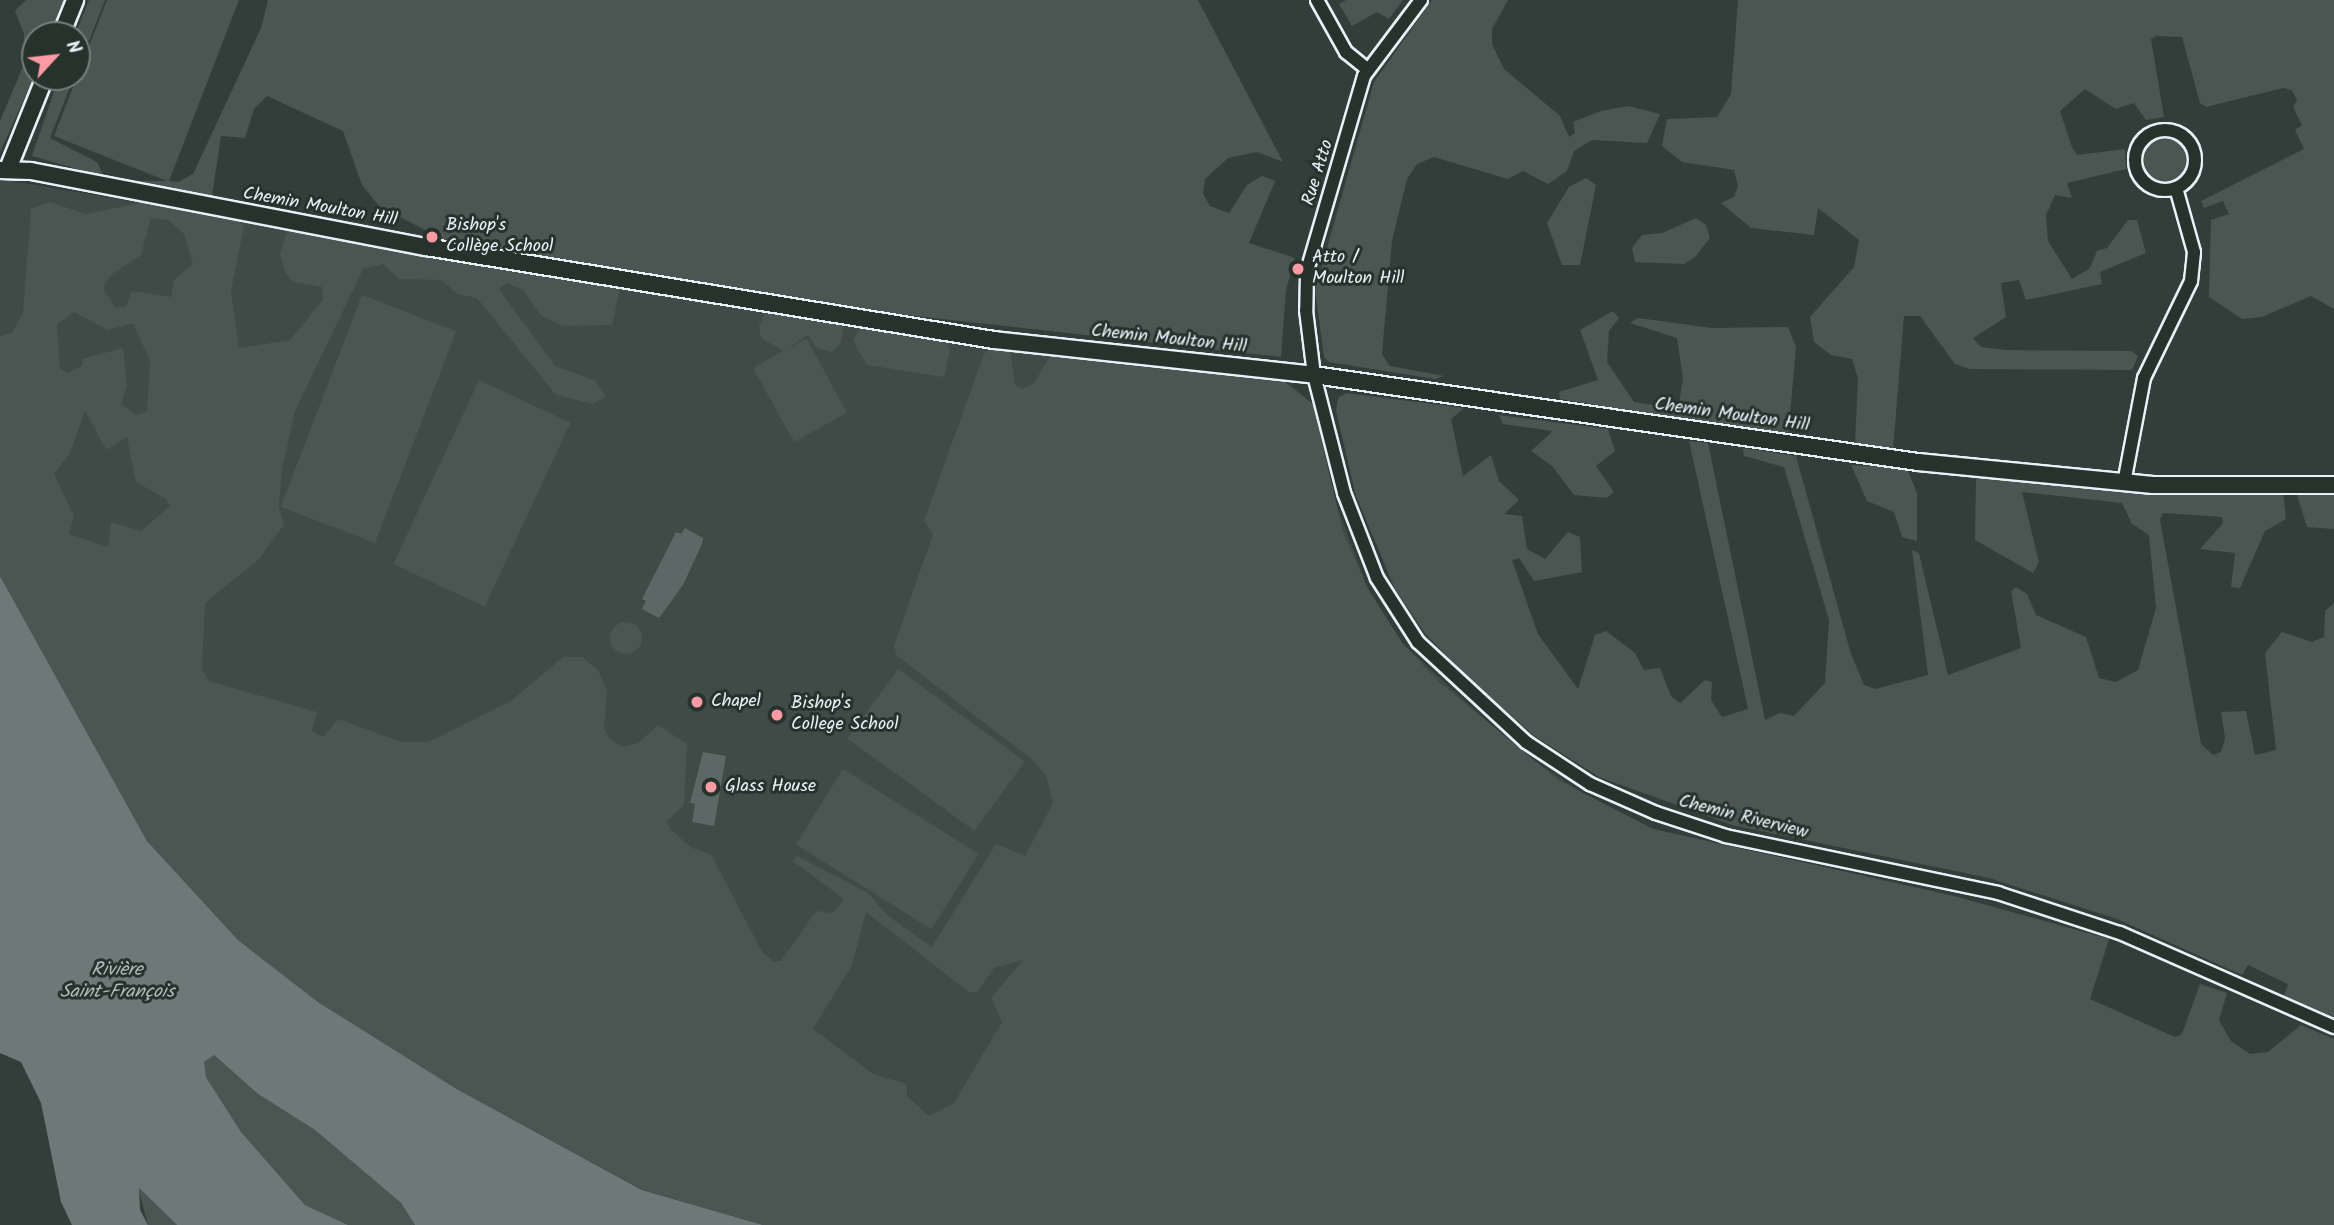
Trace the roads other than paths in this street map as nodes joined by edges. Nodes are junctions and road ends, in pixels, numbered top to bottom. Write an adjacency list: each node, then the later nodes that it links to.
1 (75, 0): 4 (street)
2 (1317, 0): 5 (street)
3 (1421, 0): 5 (street)
4 (67, 21)
5 (1368, 70): 9 (street, Rue Atto)
6 (39, 91): 7 (street)
7 (4, 170): 9 (street, Chemin Moulton Hill)
8 (2176, 188): 8 (street); 10 (street)
9 (1314, 375): 10 (street, Chemin Moulton Hill); 12 (street, Chemin Riverview)
10 (2124, 483): 11 (street, Chemin Moulton Hill)
11 (2334, 485)
12 (2334, 1027)

